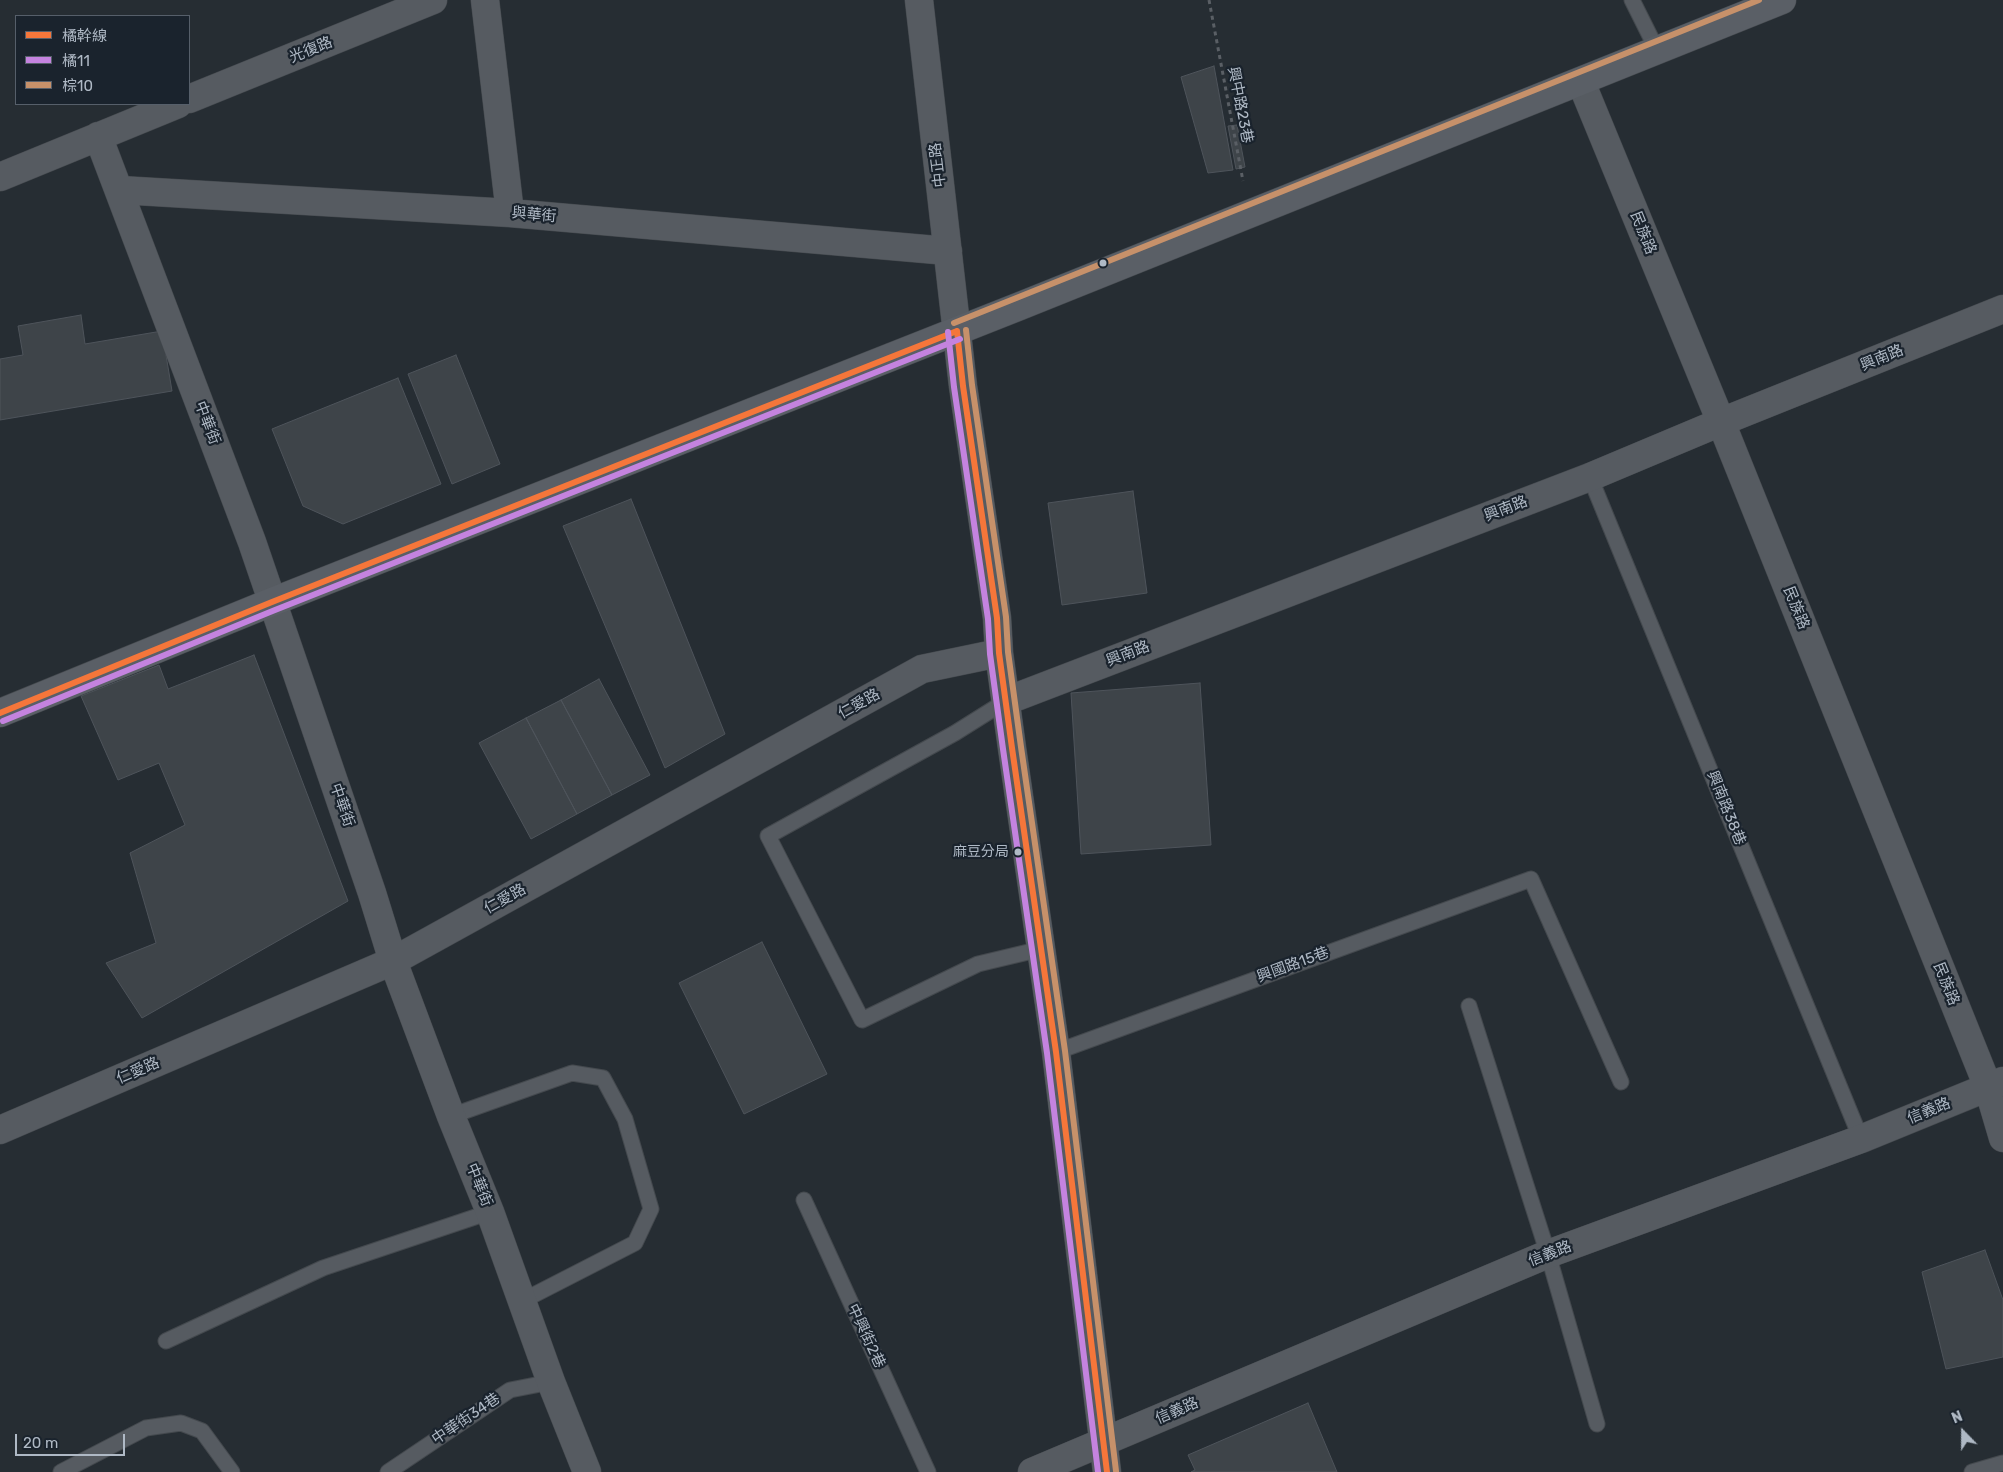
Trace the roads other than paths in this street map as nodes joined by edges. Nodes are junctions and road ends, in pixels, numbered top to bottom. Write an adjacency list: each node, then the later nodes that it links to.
1 (433, 0): 8 (street, 光復路)
2 (485, 0): 13 (street)
3 (919, 0): 14 (street, 中正路)
4 (1632, 0): 6 (lane)
5 (1782, 0): 6 (main road)
6 (1657, 50): 7 (main road)
7 (1581, 82): 16 (main road); 17 (street, 民族路)
8 (190, 100)
9 (176, 105): 10 (street)
10 (98, 136): 11 (street); 12 (street, 中華街)
11 (0, 177)
12 (120, 190): 13 (street, 與華街); 19 (street, 中華街)
13 (510, 213): 14 (street, 與華街)
14 (948, 251): 16 (street, 中正路)
15 (2003, 309): 17 (street, 興南路)
16 (957, 331): 19 (main road); 20 (street, 中正路)
17 (1721, 422): 18 (street, 興南路); 28 (street, 民族路)
18 (1590, 477): 21 (street, 興南路); 32 (lane, 興南路38巷)
19 (272, 602): 22 (main road); 24 (street, 中華街)
20 (999, 653): 21 (street, 中正路); 24 (street, 仁愛路)
21 (1006, 701): 23 (street, 中正路); 23 (lane)
22 (0, 713)
23 (1041, 949): 26 (street, 中正路)
24 (393, 961): 29 (street, 中華街); 30 (street, 仁愛路)
25 (1469, 1006): 35 (lane)
26 (1056, 1052): 27 (lane, 興國路15巷); 40 (street, 中正路)
27 (1621, 1082)
28 (1995, 1084): 31 (street, 民族路); 32 (street, 信義路)
29 (451, 1116): 34 (street, 中華街); 36 (lane)
30 (0, 1130)
31 (2003, 1138)
32 (1861, 1139): 35 (street, 信義路)
33 (804, 1200): 46 (lane, 中興街2巷)
34 (490, 1212): 36 (street, 中華街); 37 (lane)
35 (1548, 1254): 39 (lane); 40 (street, 信義路)
36 (522, 1301): 38 (street, 中華街)
37 (166, 1341)
38 (551, 1382): 44 (lane, 中華街34巷); 45 (street, 中華街)
39 (1597, 1424)
40 (1104, 1442): 47 (street, 信義路); 48 (street, 中正路)
41 (2003, 1463): 49 (lane)
42 (61, 1472): 43 (lane)
43 (232, 1472)
44 (388, 1472)
45 (587, 1472)
46 (928, 1472)
47 (1032, 1472)
48 (1107, 1472)
49 (1972, 1472)

